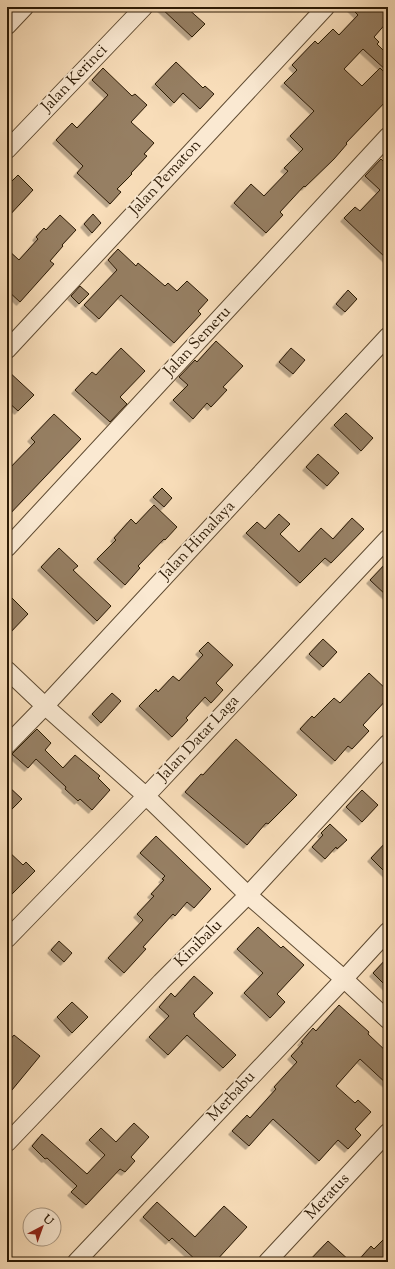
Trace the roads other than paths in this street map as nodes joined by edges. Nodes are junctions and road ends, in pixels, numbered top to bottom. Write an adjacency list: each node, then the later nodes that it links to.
1 (25, 7): 4 (street)
2 (144, 7): 6 (street, Jalan Kerinci)
3 (326, 7): 8 (street, Jalan Pematon)
4 (7, 26)
5 (388, 136): 10 (street, Jalan Semeru)
6 (7, 150)
7 (388, 336): 12 (street, Jalan Himalaya)
8 (7, 350)
9 (388, 538): 15 (street, Jalan Datar Laga)
10 (7, 548)
11 (7, 670): 12 (street)
12 (45, 706): 14 (street, Jalan Himalaya); 15 (street)
13 (388, 743): 16 (street, Kinibalu)
14 (7, 745)
15 (146, 796): 16 (street); 18 (street, Jalan Datar Laga)
16 (248, 895): 19 (street); 22 (street, Kinibalu)
17 (388, 931): 19 (street, Merbabu)
18 (7, 938)
19 (344, 980): 20 (street); 23 (street, Merbabu)
20 (388, 1020)
21 (388, 1132): 24 (street, Meratus)
22 (7, 1143)
23 (76, 1262)
24 (268, 1262)

